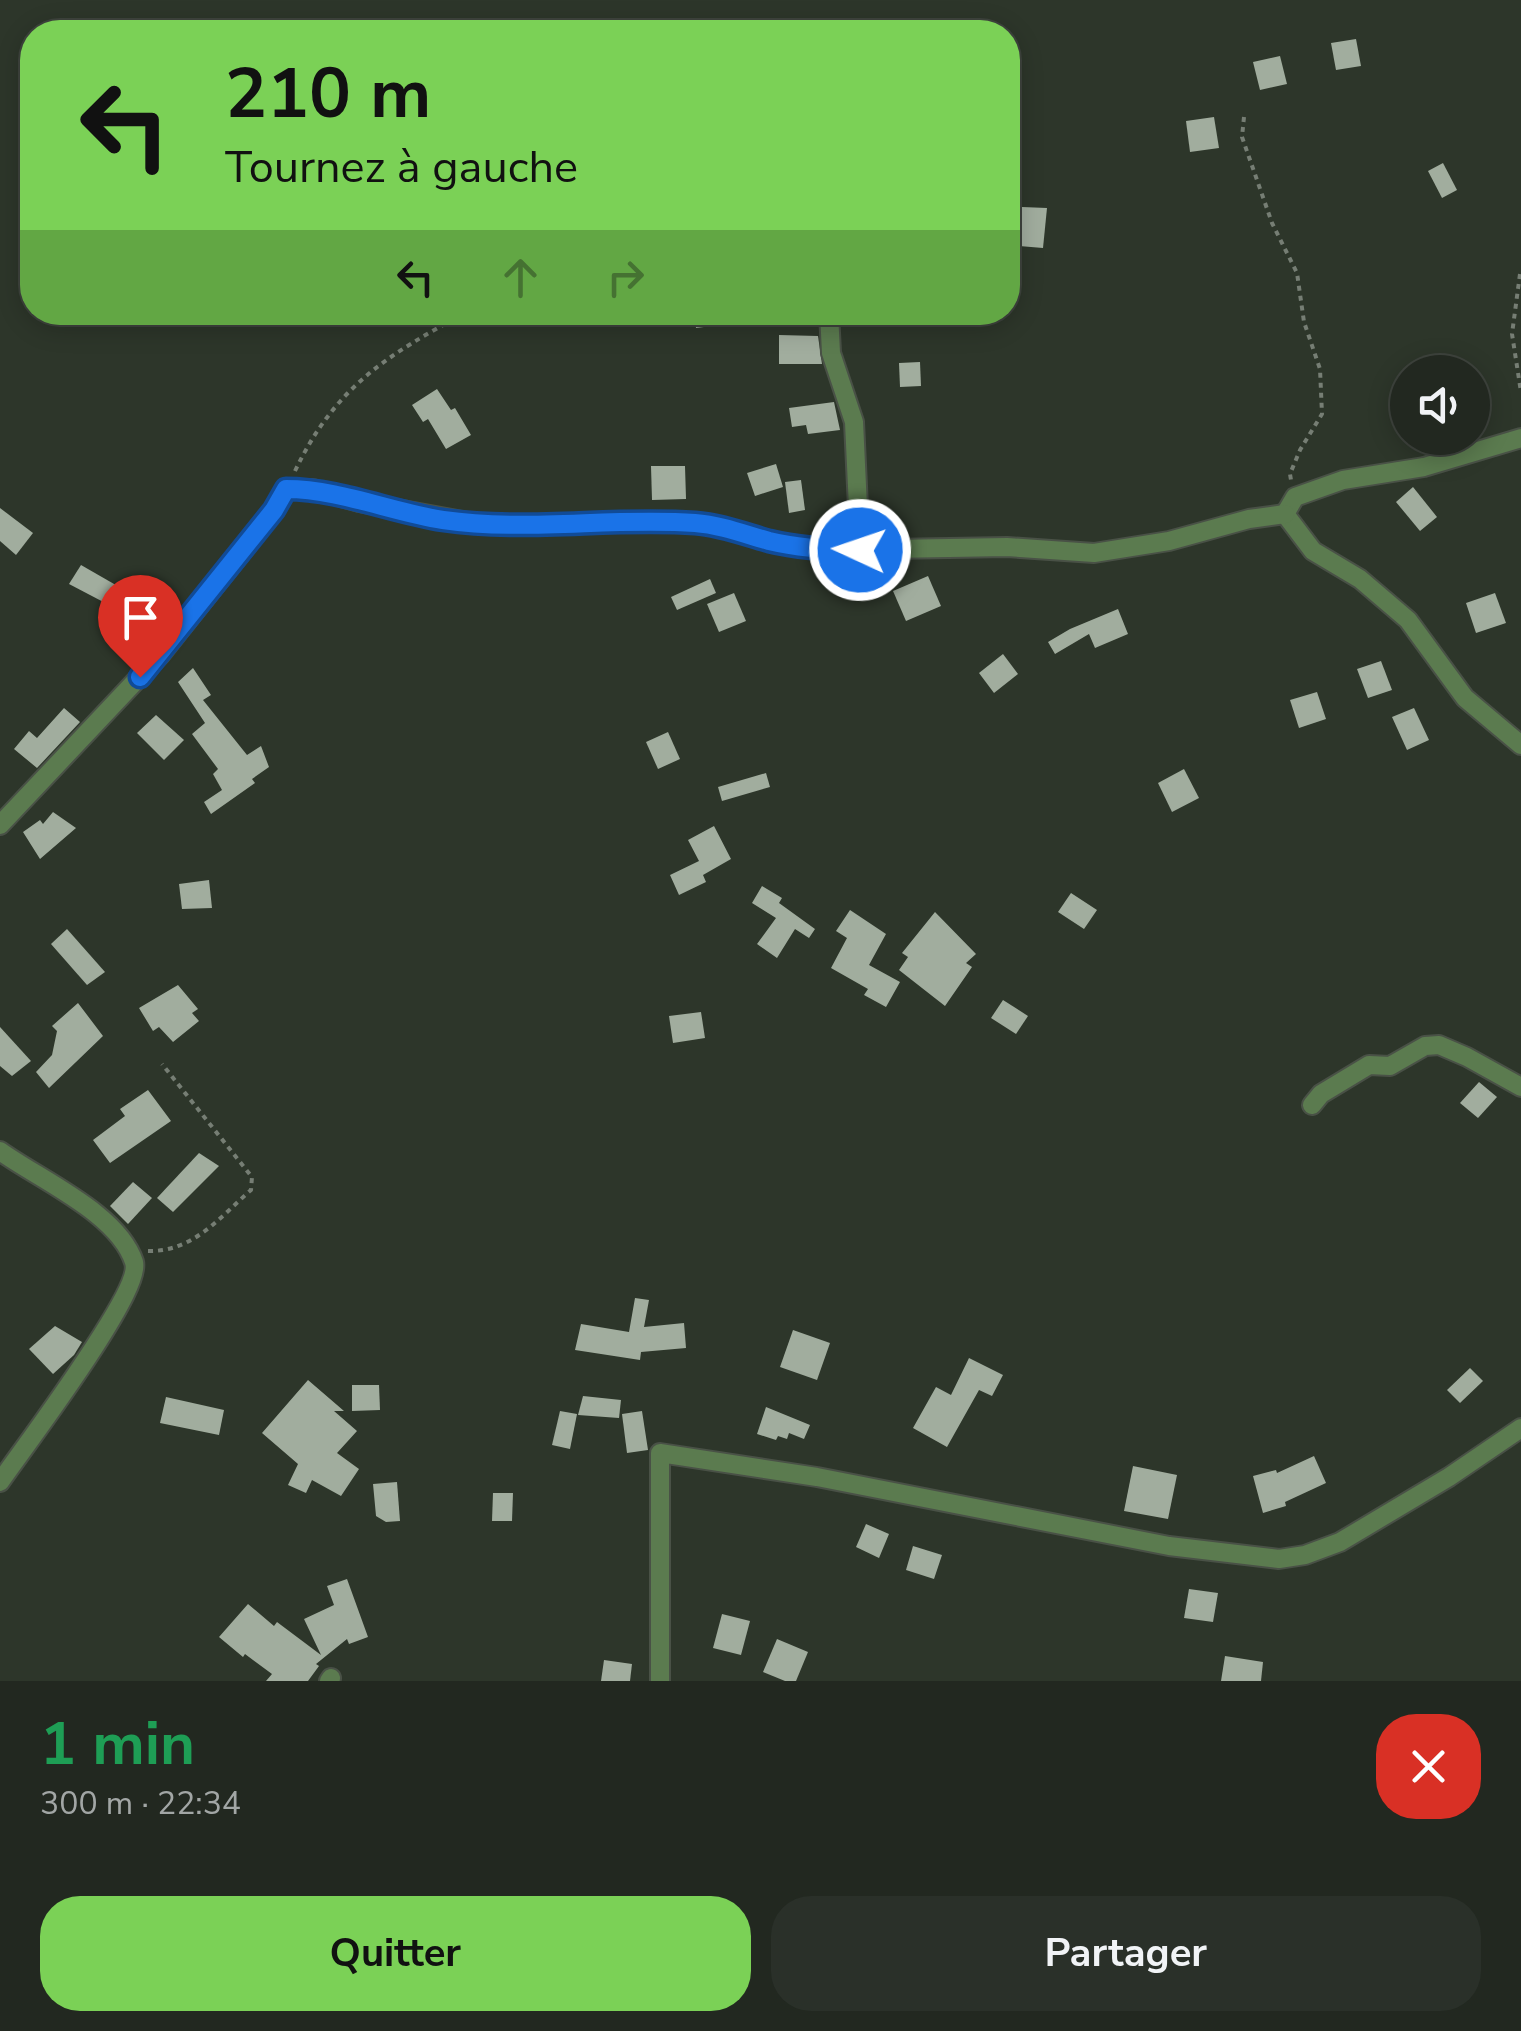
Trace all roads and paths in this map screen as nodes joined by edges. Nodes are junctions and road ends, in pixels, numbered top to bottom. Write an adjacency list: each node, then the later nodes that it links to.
1 (1244, 117): 8 (path)
2 (1520, 274): 5 (path)
3 (443, 325): 7 (path)
4 (830, 325): 10 (street)
5 (1521, 392)
6 (1521, 438): 8 (street)
7 (286, 489): 10 (street); 12 (street)
8 (1295, 497): 9 (street)
9 (1285, 514): 10 (street); 11 (street)
10 (860, 550)
11 (1521, 745)
12 (0, 825)
13 (162, 1064): 17 (path)
14 (1521, 1087): 15 (street)
15 (1312, 1105)
16 (0, 1151): 17 (street)
17 (128, 1251): 19 (street)
18 (1521, 1428): 20 (street)
19 (0, 1482)
20 (660, 1681)

